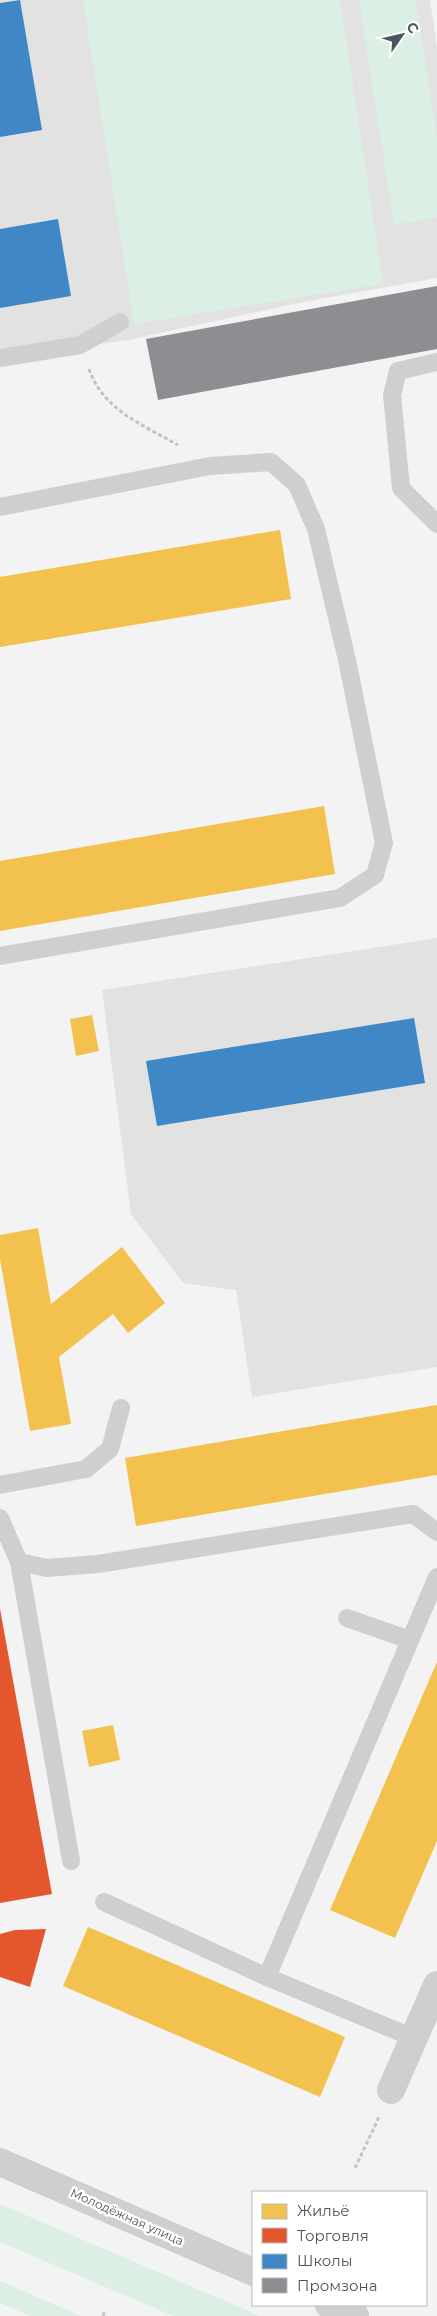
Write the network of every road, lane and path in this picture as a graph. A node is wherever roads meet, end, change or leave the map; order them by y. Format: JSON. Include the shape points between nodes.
{"nodes":[{"id":1,"x":120,"y":322,"type":"dead end"},
{"id":2,"x":80,"y":345,"type":"junction"},
{"id":3,"x":0,"y":358,"type":"edge"},
{"id":4,"x":437,"y":362,"type":"edge"},
{"id":5,"x":210,"y":466,"type":"junction"},
{"id":6,"x":0,"y":508,"type":"edge"},
{"id":7,"x":437,"y":524,"type":"edge"},
{"id":8,"x":0,"y":956,"type":"edge"},
{"id":9,"x":122,"y":1408,"type":"dead end"},
{"id":10,"x":0,"y":1485,"type":"edge"},
{"id":11,"x":0,"y":1518,"type":"edge"},
{"id":12,"x":437,"y":1532,"type":"edge"},
{"id":13,"x":19,"y":1562,"type":"junction"},
{"id":14,"x":437,"y":1577,"type":"edge"},
{"id":15,"x":347,"y":1618,"type":"dead end"},
{"id":16,"x":410,"y":1640,"type":"junction"},
{"id":17,"x":71,"y":1860,"type":"dead end"},
{"id":18,"x":104,"y":1902,"type":"dead end"},
{"id":19,"x":267,"y":1977,"type":"junction"},
{"id":20,"x":437,"y":1985,"type":"edge"},
{"id":21,"x":414,"y":2038,"type":"junction"},
{"id":22,"x":391,"y":2090,"type":"joint"},
{"id":23,"x":0,"y":2162,"type":"edge"},
{"id":24,"x":356,"y":2168,"type":"dead end"},
{"id":25,"x":252,"y":2272,"type":"edge"},
{"id":26,"x":331,"y":2306,"type":"edge"},
{"id":27,"x":105,"y":2310,"type":"dead end"},
{"id":28,"x":103,"y":2316,"type":"edge"},
{"id":29,"x":355,"y":2316,"type":"edge"}],
"edges":[{"from":1,"to":2,"type":"lane"},
{"from":2,"to":3,"type":"lane"},
{"from":2,"to":5,"type":"path","via":[[92,379],[106,400],[123,415]]},
{"from":4,"to":7,"type":"lane","via":[[398,371],[392,395],[401,488]]},
{"from":5,"to":6,"type":"lane"},
{"from":5,"to":8,"type":"lane","via":[[271,462],[297,485],[308,507],[345,650],[384,843],[375,875],[340,898]]},
{"from":9,"to":10,"type":"lane","via":[[110,1449],[86,1469]]},
{"from":11,"to":13,"type":"lane"},
{"from":12,"to":13,"type":"lane","via":[[413,1514],[98,1564],[47,1568]]},
{"from":13,"to":17,"type":"lane"},
{"from":14,"to":16,"type":"lane"},
{"from":15,"to":16,"type":"lane"},
{"from":16,"to":19,"type":"lane"},
{"from":18,"to":19,"type":"lane"},
{"from":19,"to":21,"type":"lane"},
{"from":20,"to":21,"type":"street"},
{"from":21,"to":22,"type":"street"},
{"from":22,"to":24,"type":"path"},
{"from":23,"to":25,"type":"street","name":"Молодёжная улица"},
{"from":26,"to":29,"type":"street"},
{"from":27,"to":28,"type":"path"}]}
